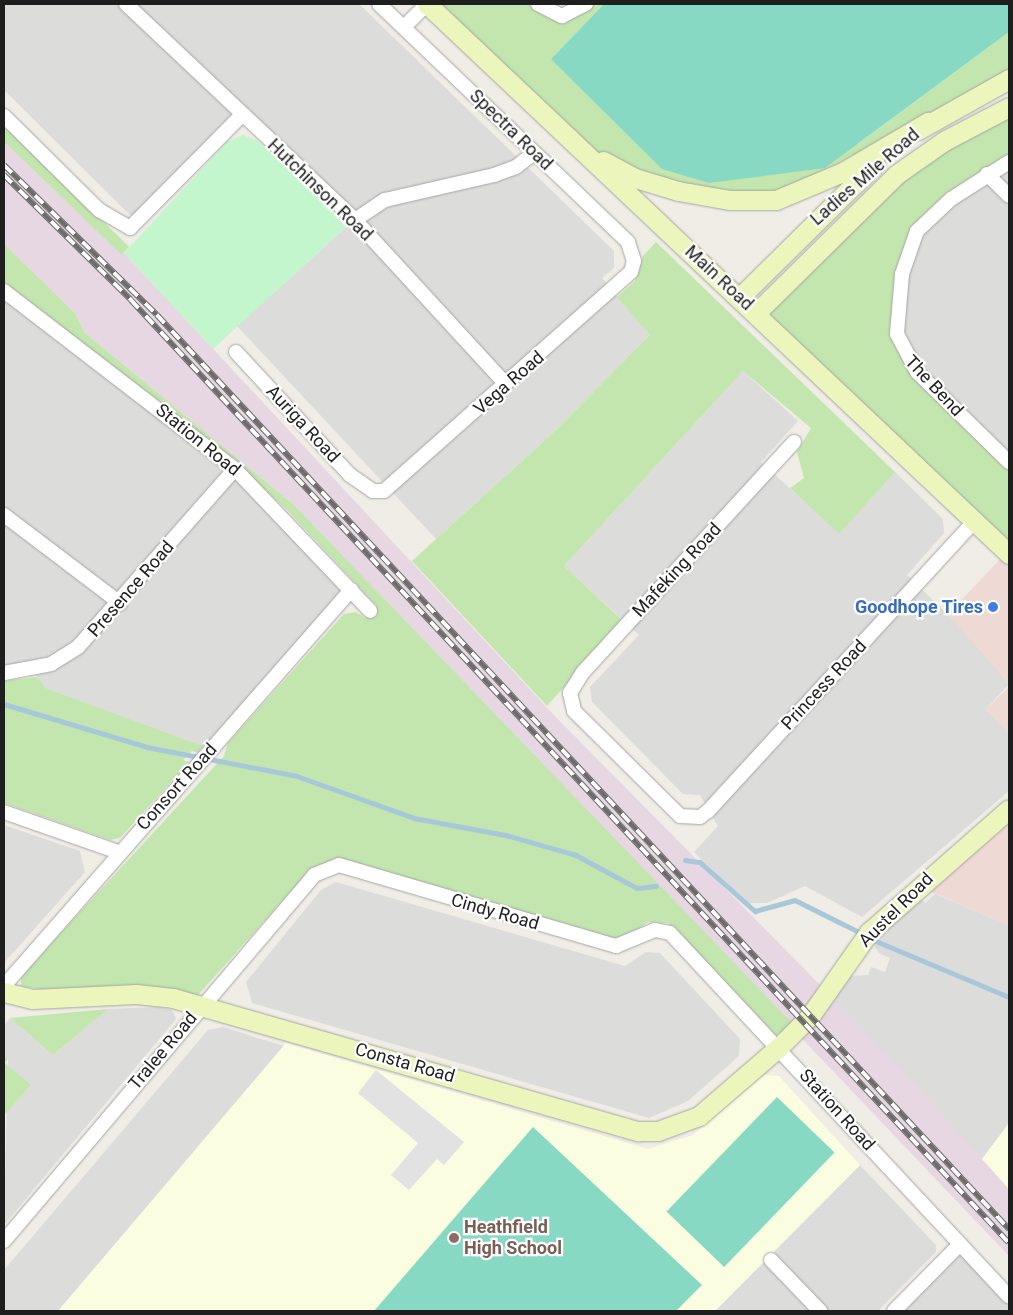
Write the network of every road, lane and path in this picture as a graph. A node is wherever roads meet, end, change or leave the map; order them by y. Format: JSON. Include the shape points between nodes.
{"nodes":[{"id":1,"x":126,"y":4,"type":"edge"},
{"id":2,"x":379,"y":4,"type":"edge"},
{"id":3,"x":427,"y":4,"type":"edge"},
{"id":4,"x":538,"y":4,"type":"edge"},
{"id":5,"x":586,"y":4,"type":"edge"},
{"id":6,"x":404,"y":27,"type":"junction"},
{"id":7,"x":1009,"y":79,"type":"edge"},
{"id":8,"x":1009,"y":107,"type":"edge"},
{"id":9,"x":4,"y":116,"type":"edge"},
{"id":10,"x":242,"y":116,"type":"junction"},
{"id":11,"x":928,"y":122,"type":"junction"},
{"id":12,"x":564,"y":134,"type":"junction"},
{"id":13,"x":534,"y":153,"type":"junction"},
{"id":14,"x":1009,"y":162,"type":"edge"},
{"id":15,"x":987,"y":174,"type":"junction"},
{"id":16,"x":1009,"y":196,"type":"edge"},
{"id":17,"x":355,"y":220,"type":"junction"},
{"id":18,"x":634,"y":261,"type":"joint"},
{"id":19,"x":4,"y":291,"type":"edge"},
{"id":20,"x":739,"y":298,"type":"junction"},
{"id":21,"x":756,"y":313,"type":"junction"},
{"id":22,"x":236,"y":352,"type":"dead end"},
{"id":23,"x":506,"y":384,"type":"junction"},
{"id":24,"x":794,"y":442,"type":"dead end"},
{"id":25,"x":1009,"y":462,"type":"edge"},
{"id":26,"x":235,"y":469,"type":"junction"},
{"id":27,"x":373,"y":491,"type":"joint"},
{"id":28,"x":4,"y":515,"type":"edge"},
{"id":29,"x":974,"y":522,"type":"junction"},
{"id":30,"x":1009,"y":554,"type":"edge"},
{"id":31,"x":351,"y":590,"type":"junction"},
{"id":32,"x":120,"y":603,"type":"junction"},
{"id":33,"x":370,"y":612,"type":"dead end"},
{"id":34,"x":4,"y":673,"type":"edge"},
{"id":35,"x":1009,"y":809,"type":"edge"},
{"id":36,"x":4,"y":812,"type":"edge"},
{"id":37,"x":690,"y":819,"type":"joint"},
{"id":38,"x":118,"y":852,"type":"junction"},
{"id":39,"x":327,"y":866,"type":"joint"},
{"id":40,"x":661,"y":930,"type":"joint"},
{"id":41,"x":4,"y":986,"type":"edge"},
{"id":42,"x":4,"y":992,"type":"edge"},
{"id":43,"x":201,"y":1006,"type":"junction"},
{"id":44,"x":779,"y":1047,"type":"junction"},
{"id":45,"x":4,"y":1241,"type":"edge"},
{"id":46,"x":960,"y":1244,"type":"junction"},
{"id":47,"x":771,"y":1260,"type":"dead end"},
{"id":48,"x":1009,"y":1296,"type":"edge"},
{"id":49,"x":820,"y":1311,"type":"edge"},
{"id":50,"x":894,"y":1311,"type":"edge"}],
"edges":[{"from":1,"to":10,"type":"street","name":"Hutchinson Road"},
{"from":2,"to":6,"type":"street","name":"Spectra Road"},
{"from":3,"to":6,"type":"street"},
{"from":3,"to":12,"type":"main road","name":"Main Road"},
{"from":4,"to":5,"type":"street","via":[[562,16]]},
{"from":6,"to":13,"type":"street","name":"Spectra Road"},
{"from":7,"to":11,"type":"main road","name":"Ladies Mile Road"},
{"from":8,"to":21,"type":"main road","name":"Ladies Mile Road","via":[[944,141],[897,174]]},
{"from":9,"to":10,"type":"street","via":[[99,210],[123,227],[138,223]]},
{"from":10,"to":17,"type":"street","name":"Hutchinson Road"},
{"from":11,"to":12,"type":"main road","via":[[810,189],[759,202],[718,199],[650,184],[614,168]]},
{"from":11,"to":20,"type":"main road","name":"Ladies Mile Road","via":[[862,174]]},
{"from":12,"to":20,"type":"main road","name":"Main Road"},
{"from":13,"to":17,"type":"street","via":[[516,168],[494,175],[385,200]]},
{"from":13,"to":18,"type":"street","name":"Spectra Road","via":[[628,242]]},
{"from":14,"to":15,"type":"street","name":"The Bend"},
{"from":15,"to":16,"type":"street"},
{"from":15,"to":25,"type":"street","name":"The Bend","via":[[937,209],[910,243],[902,274],[897,334],[917,372]]},
{"from":17,"to":23,"type":"street","name":"Hutchinson Road"},
{"from":18,"to":23,"type":"street","name":"Vega Road","via":[[624,281]]},
{"from":19,"to":26,"type":"street","name":"Station Road"},
{"from":20,"to":21,"type":"main road","name":"Main Road"},
{"from":21,"to":29,"type":"main road","name":"Main Road"},
{"from":22,"to":27,"type":"street","name":"Auriga Road","via":[[350,475]]},
{"from":23,"to":27,"type":"street","name":"Vega Road","via":[[397,483]]},
{"from":24,"to":37,"type":"street","name":"Mafeking Road","via":[[583,672],[569,703],[669,806]]},
{"from":26,"to":31,"type":"street","name":"Station Road"},
{"from":26,"to":32,"type":"street","name":"Presence Road"},
{"from":28,"to":32,"type":"street"},
{"from":29,"to":30,"type":"main road","name":"Main Road"},
{"from":29,"to":37,"type":"street","name":"Princess Road","via":[[708,811]]},
{"from":31,"to":33,"type":"street","name":"Station Road"},
{"from":31,"to":38,"type":"street","name":"Consort Road"},
{"from":32,"to":34,"type":"street","name":"Presence Road","via":[[61,659],[33,670]]},
{"from":35,"to":44,"type":"main road","name":"Austel Road","via":[[866,937],[810,1016]]},
{"from":36,"to":38,"type":"street"},
{"from":38,"to":41,"type":"street","name":"Consort Road"},
{"from":39,"to":40,"type":"street","name":"Cindy Road","via":[[345,866],[616,946]]},
{"from":39,"to":43,"type":"street","name":"Tralee Road","via":[[314,875]]},
{"from":40,"to":44,"type":"street","name":"Station Road","via":[[674,936]]},
{"from":42,"to":43,"type":"main road","name":"Consta Road","via":[[32,999],[150,994]]},
{"from":43,"to":44,"type":"main road","name":"Consta Road","via":[[638,1131],[673,1128],[699,1116]]},
{"from":43,"to":45,"type":"street","name":"Tralee Road"},
{"from":44,"to":46,"type":"street","name":"Station Road"},
{"from":46,"to":48,"type":"street","name":"Station Road"},
{"from":46,"to":50,"type":"street"},
{"from":47,"to":49,"type":"street"}]}
